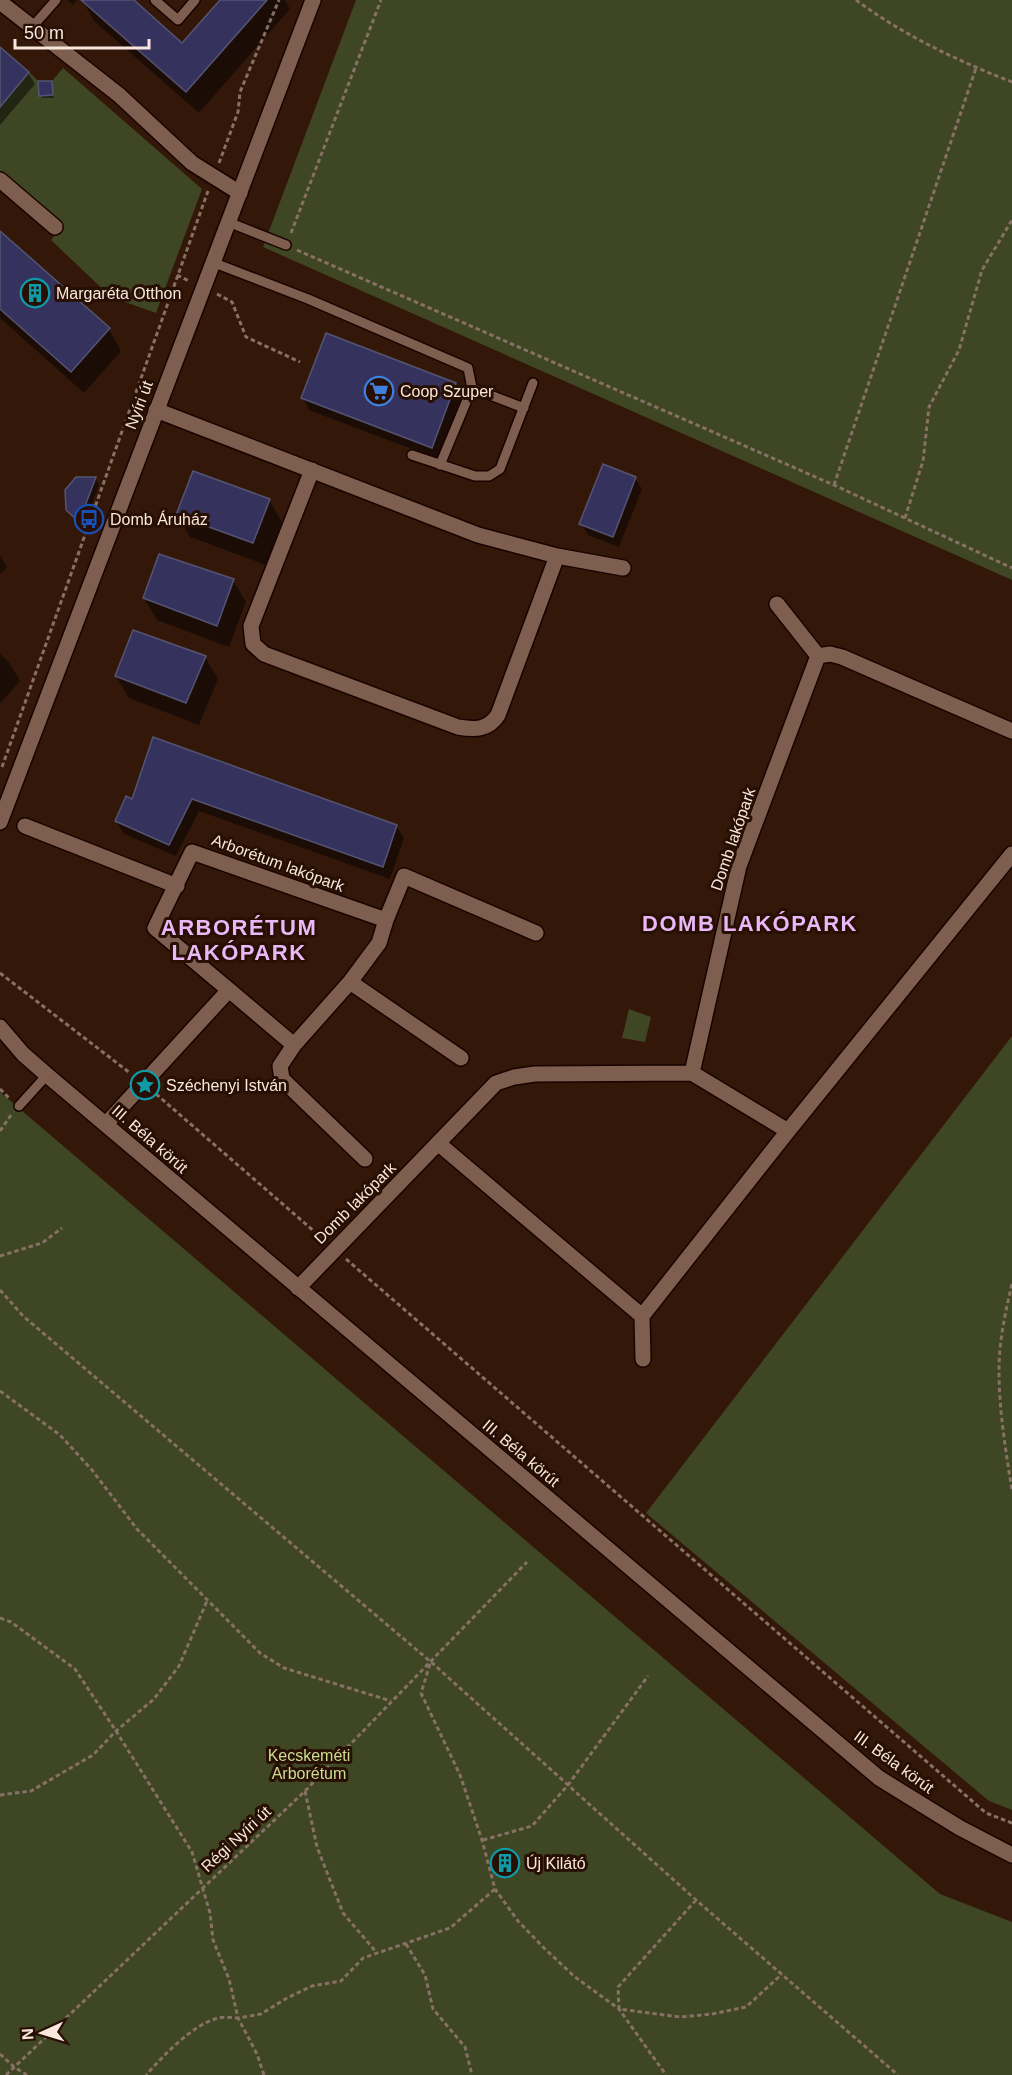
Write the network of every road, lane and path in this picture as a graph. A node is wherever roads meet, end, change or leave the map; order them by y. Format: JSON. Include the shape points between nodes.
{"nodes":[{"id":1,"x":57,"y":0,"type":"edge"},
{"id":2,"x":155,"y":0,"type":"edge"},
{"id":3,"x":195,"y":0,"type":"edge"},
{"id":4,"x":279,"y":0,"type":"edge"},
{"id":5,"x":313,"y":0,"type":"edge"},
{"id":6,"x":381,"y":0,"type":"edge"},
{"id":7,"x":856,"y":0,"type":"edge"},
{"id":8,"x":0,"y":2,"type":"edge"},
{"id":9,"x":33,"y":26,"type":"junction"},
{"id":10,"x":976,"y":68,"type":"junction"},
{"id":11,"x":1012,"y":82,"type":"edge"},
{"id":12,"x":213,"y":177,"type":"junction"},
{"id":13,"x":0,"y":180,"type":"edge"},
{"id":14,"x":240,"y":193,"type":"junction"},
{"id":15,"x":1012,"y":220,"type":"edge"},
{"id":16,"x":228,"y":222,"type":"junction"},
{"id":17,"x":55,"y":227,"type":"dead end"},
{"id":18,"x":286,"y":245,"type":"junction"},
{"id":19,"x":212,"y":262,"type":"junction"},
{"id":20,"x":177,"y":275,"type":"junction"},
{"id":21,"x":203,"y":287,"type":"junction"},
{"id":22,"x":300,"y":362,"type":"dead end"},
{"id":23,"x":533,"y":383,"type":"dead end"},
{"id":24,"x":472,"y":388,"type":"junction"},
{"id":25,"x":524,"y":408,"type":"junction"},
{"id":26,"x":156,"y":410,"type":"junction"},
{"id":27,"x":412,"y":455,"type":"dead end"},
{"id":28,"x":440,"y":465,"type":"junction"},
{"id":29,"x":312,"y":470,"type":"junction"},
{"id":30,"x":834,"y":485,"type":"junction"},
{"id":31,"x":905,"y":518,"type":"junction"},
{"id":32,"x":557,"y":556,"type":"junction"},
{"id":33,"x":623,"y":568,"type":"dead end"},
{"id":34,"x":1012,"y":568,"type":"edge"},
{"id":35,"x":777,"y":604,"type":"dead end"},
{"id":36,"x":818,"y":656,"type":"junction"},
{"id":37,"x":1012,"y":731,"type":"edge"},
{"id":38,"x":0,"y":771,"type":"edge"},
{"id":39,"x":0,"y":822,"type":"edge"},
{"id":40,"x":24,"y":826,"type":"dead end"},
{"id":41,"x":1012,"y":854,"type":"edge"},
{"id":42,"x":177,"y":886,"type":"junction"},
{"id":43,"x":386,"y":920,"type":"junction"},
{"id":44,"x":537,"y":933,"type":"dead end"},
{"id":45,"x":0,"y":973,"type":"edge"},
{"id":46,"x":350,"y":982,"type":"junction"},
{"id":47,"x":229,"y":990,"type":"junction"},
{"id":48,"x":0,"y":1027,"type":"edge"},
{"id":49,"x":0,"y":1040,"type":"edge"},
{"id":50,"x":294,"y":1045,"type":"junction"},
{"id":51,"x":23,"y":1054,"type":"junction"},
{"id":52,"x":461,"y":1058,"type":"dead end"},
{"id":53,"x":692,"y":1073,"type":"junction"},
{"id":54,"x":47,"y":1075,"type":"junction"},
{"id":55,"x":144,"y":1084,"type":"junction"},
{"id":56,"x":18,"y":1106,"type":"joint"},
{"id":57,"x":106,"y":1125,"type":"junction"},
{"id":58,"x":0,"y":1131,"type":"edge"},
{"id":59,"x":788,"y":1131,"type":"junction"},
{"id":60,"x":439,"y":1144,"type":"junction"},
{"id":61,"x":365,"y":1159,"type":"dead end"},
{"id":62,"x":62,"y":1228,"type":"dead end"},
{"id":63,"x":334,"y":1249,"type":"junction"},
{"id":64,"x":0,"y":1256,"type":"edge"},
{"id":65,"x":1012,"y":1284,"type":"edge"},
{"id":66,"x":298,"y":1288,"type":"junction"},
{"id":67,"x":0,"y":1290,"type":"edge"},
{"id":68,"x":642,"y":1316,"type":"junction"},
{"id":69,"x":643,"y":1359,"type":"dead end"},
{"id":70,"x":0,"y":1391,"type":"edge"},
{"id":71,"x":1012,"y":1491,"type":"edge"},
{"id":72,"x":527,"y":1562,"type":"dead end"},
{"id":73,"x":207,"y":1600,"type":"junction"},
{"id":74,"x":0,"y":1618,"type":"edge"},
{"id":75,"x":431,"y":1662,"type":"junction"},
{"id":76,"x":648,"y":1676,"type":"dead end"},
{"id":77,"x":392,"y":1701,"type":"junction"},
{"id":78,"x":116,"y":1731,"type":"junction"},
{"id":79,"x":568,"y":1785,"type":"junction"},
{"id":80,"x":305,"y":1791,"type":"junction"},
{"id":81,"x":0,"y":1795,"type":"edge"},
{"id":82,"x":1012,"y":1824,"type":"edge"},
{"id":83,"x":482,"y":1840,"type":"junction"},
{"id":84,"x":1012,"y":1855,"type":"edge"},
{"id":85,"x":203,"y":1887,"type":"junction"},
{"id":86,"x":495,"y":1889,"type":"junction"},
{"id":87,"x":696,"y":1900,"type":"junction"},
{"id":88,"x":406,"y":1944,"type":"junction"},
{"id":89,"x":378,"y":1953,"type":"junction"},
{"id":90,"x":782,"y":1974,"type":"junction"},
{"id":91,"x":619,"y":2009,"type":"junction"},
{"id":92,"x":238,"y":2018,"type":"junction"},
{"id":93,"x":0,"y":2054,"type":"edge"},
{"id":94,"x":14,"y":2067,"type":"junction"},
{"id":95,"x":6,"y":2075,"type":"edge"},
{"id":96,"x":27,"y":2075,"type":"edge"},
{"id":97,"x":146,"y":2075,"type":"edge"},
{"id":98,"x":264,"y":2075,"type":"edge"},
{"id":99,"x":472,"y":2075,"type":"edge"},
{"id":100,"x":666,"y":2075,"type":"edge"},
{"id":101,"x":898,"y":2075,"type":"edge"}],
"edges":[{"from":1,"to":9,"type":"lane"},
{"from":2,"to":3,"type":"lane","via":[[178,20]]},
{"from":4,"to":12,"type":"path","via":[[240,92],[235,121]]},
{"from":5,"to":14,"type":"street","name":"Nyíri út"},
{"from":6,"to":18,"type":"path"},
{"from":7,"to":10,"type":"path","via":[[915,37]]},
{"from":8,"to":9,"type":"street"},
{"from":9,"to":12,"type":"street"},
{"from":10,"to":11,"type":"path"},
{"from":10,"to":30,"type":"path"},
{"from":12,"to":14,"type":"street"},
{"from":12,"to":20,"type":"path"},
{"from":13,"to":17,"type":"street"},
{"from":14,"to":16,"type":"street","name":"Nyíri út"},
{"from":15,"to":31,"type":"path","via":[[982,270],[959,350],[929,407],[923,462]]},
{"from":16,"to":18,"type":"lane"},
{"from":16,"to":19,"type":"street","name":"Nyíri út"},
{"from":18,"to":30,"type":"path"},
{"from":19,"to":21,"type":"street","name":"Nyíri út"},
{"from":19,"to":24,"type":"lane","via":[[468,368]]},
{"from":20,"to":21,"type":"path"},
{"from":20,"to":38,"type":"path"},
{"from":21,"to":22,"type":"path","via":[[232,302],[246,337]]},
{"from":21,"to":26,"type":"street","name":"Nyíri út"},
{"from":23,"to":25,"type":"lane"},
{"from":24,"to":25,"type":"lane"},
{"from":24,"to":28,"type":"lane"},
{"from":25,"to":28,"type":"lane","via":[[505,461],[495,473],[475,477]]},
{"from":26,"to":29,"type":"street"},
{"from":26,"to":39,"type":"street","name":"Nyíri út"},
{"from":27,"to":28,"type":"lane"},
{"from":29,"to":32,"type":"street","via":[[478,535]]},
{"from":29,"to":32,"type":"street","via":[[251,626],[253,645],[264,654],[458,728],[485,727],[498,715]]},
{"from":30,"to":31,"type":"path"},
{"from":31,"to":34,"type":"path"},
{"from":32,"to":33,"type":"street"},
{"from":35,"to":36,"type":"street"},
{"from":36,"to":37,"type":"street","via":[[842,657]]},
{"from":36,"to":53,"type":"street","name":"Domb lakópark","via":[[739,866]]},
{"from":40,"to":42,"type":"street"},
{"from":41,"to":59,"type":"street"},
{"from":42,"to":43,"type":"street","name":"Arborétum lakópark","via":[[192,852]]},
{"from":42,"to":47,"type":"street","name":"Arborétum lakópark","via":[[155,928]]},
{"from":43,"to":44,"type":"street","via":[[404,876]]},
{"from":43,"to":46,"type":"street","via":[[379,943]]},
{"from":45,"to":55,"type":"path"},
{"from":46,"to":50,"type":"street"},
{"from":46,"to":52,"type":"street"},
{"from":47,"to":50,"type":"street","name":"Arborétum lakópark"},
{"from":47,"to":55,"type":"street"},
{"from":48,"to":51,"type":"street","name":"III. Béla körút"},
{"from":49,"to":51,"type":"street","name":"III. Béla körút"},
{"from":50,"to":61,"type":"street","via":[[280,1066],[282,1079]]},
{"from":51,"to":54,"type":"street","name":"III. Béla körút"},
{"from":53,"to":59,"type":"street"},
{"from":53,"to":60,"type":"street","name":"Domb lakópark","via":[[514,1077],[496,1083]]},
{"from":54,"to":56,"type":"lane"},
{"from":54,"to":57,"type":"street","name":"III. Béla körút"},
{"from":55,"to":57,"type":"street"},
{"from":55,"to":63,"type":"path"},
{"from":56,"to":58,"type":"path"},
{"from":57,"to":66,"type":"street","name":"III. Béla körút"},
{"from":59,"to":68,"type":"street"},
{"from":60,"to":63,"type":"street","name":"Domb lakópark"},
{"from":60,"to":68,"type":"street"},
{"from":62,"to":64,"type":"path","via":[[42,1243]]},
{"from":63,"to":66,"type":"street","name":"Domb lakópark"},
{"from":63,"to":82,"type":"path","via":[[986,1813]]},
{"from":65,"to":71,"type":"path","via":[[1003,1323],[999,1371]]},
{"from":66,"to":84,"type":"street","name":"III. Béla körút","via":[[879,1778]]},
{"from":67,"to":75,"type":"path","via":[[23,1316]]},
{"from":68,"to":69,"type":"street"},
{"from":70,"to":73,"type":"path","via":[[60,1435],[137,1529]]},
{"from":72,"to":75,"type":"path","name":"Régi Nyíri út"},
{"from":73,"to":77,"type":"path","via":[[260,1653],[284,1668]]},
{"from":73,"to":78,"type":"path","via":[[179,1666],[154,1699]]},
{"from":74,"to":78,"type":"path","via":[[75,1669]]},
{"from":75,"to":77,"type":"path","name":"Régi Nyíri út"},
{"from":75,"to":79,"type":"path"},
{"from":75,"to":83,"type":"path","via":[[421,1693],[460,1775]]},
{"from":76,"to":79,"type":"path"},
{"from":77,"to":80,"type":"path","name":"Régi Nyíri út"},
{"from":78,"to":81,"type":"path","via":[[93,1755],[31,1791]]},
{"from":78,"to":85,"type":"path","via":[[192,1852]]},
{"from":79,"to":83,"type":"path","via":[[532,1826]]},
{"from":79,"to":87,"type":"path"},
{"from":80,"to":85,"type":"path","name":"Régi Nyíri út"},
{"from":80,"to":89,"type":"path","via":[[317,1847],[343,1913]]},
{"from":83,"to":86,"type":"path"},
{"from":85,"to":92,"type":"path","via":[[213,1940],[229,1978]]},
{"from":85,"to":94,"type":"path","name":"Régi Nyíri út"},
{"from":86,"to":88,"type":"path","via":[[450,1928]]},
{"from":86,"to":91,"type":"path","via":[[544,1948]]},
{"from":87,"to":90,"type":"path"},
{"from":87,"to":91,"type":"path","via":[[618,1987]]},
{"from":88,"to":89,"type":"path"},
{"from":88,"to":99,"type":"path","via":[[425,1975],[433,2009],[465,2047]]},
{"from":89,"to":92,"type":"path","via":[[363,1958],[341,1981],[312,1986],[261,2014]]},
{"from":90,"to":91,"type":"path","via":[[746,2007],[680,2017]]},
{"from":90,"to":101,"type":"path"},
{"from":91,"to":100,"type":"path"},
{"from":92,"to":97,"type":"path","via":[[220,2018],[199,2027]]},
{"from":92,"to":98,"type":"path"},
{"from":93,"to":94,"type":"path"},
{"from":94,"to":95,"type":"path","name":"Régi Nyíri út"},
{"from":94,"to":96,"type":"path"}]}
